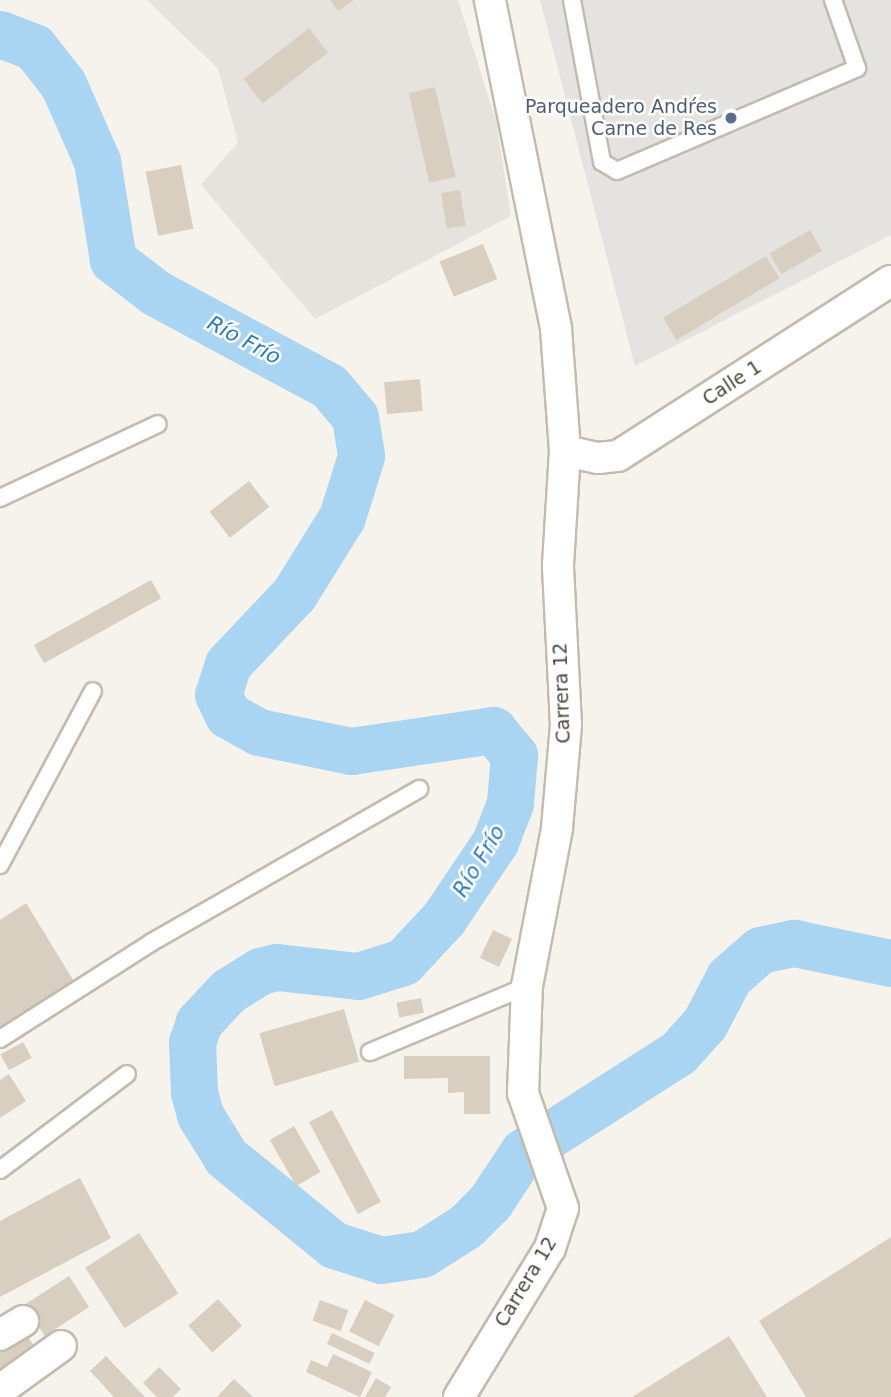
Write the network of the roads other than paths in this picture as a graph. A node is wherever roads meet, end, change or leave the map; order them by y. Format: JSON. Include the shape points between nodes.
{"nodes":[{"id":1,"x":490,"y":0,"type":"edge"},
{"id":2,"x":572,"y":0,"type":"edge"},
{"id":3,"x":833,"y":0,"type":"edge"},
{"id":4,"x":891,"y":281,"type":"edge"},
{"id":5,"x":159,"y":424,"type":"dead end"},
{"id":6,"x":565,"y":451,"type":"junction"},
{"id":7,"x":0,"y":498,"type":"edge"},
{"id":8,"x":93,"y":691,"type":"dead end"},
{"id":9,"x":419,"y":789,"type":"dead end"},
{"id":10,"x":0,"y":865,"type":"edge"},
{"id":11,"x":527,"y":986,"type":"junction"},
{"id":12,"x":0,"y":1040,"type":"edge"},
{"id":13,"x":370,"y":1052,"type":"dead end"},
{"id":14,"x":127,"y":1074,"type":"dead end"},
{"id":15,"x":0,"y":1170,"type":"edge"},
{"id":16,"x":61,"y":1346,"type":"dead end"},
{"id":17,"x":0,"y":1390,"type":"edge"},
{"id":18,"x":459,"y":1397,"type":"edge"}],
"edges":[{"from":1,"to":6,"type":"street","name":"Carrera 12","via":[[556,328]]},
{"from":2,"to":3,"type":"lane","via":[[602,162],[617,171],[857,68]]},
{"from":4,"to":6,"type":"street","name":"Calle 1","via":[[618,456],[598,458]]},
{"from":5,"to":7,"type":"lane"},
{"from":6,"to":11,"type":"street","name":"Carrera 12","via":[[558,565],[566,726],[557,828]]},
{"from":8,"to":10,"type":"lane"},
{"from":9,"to":12,"type":"lane","via":[[152,942]]},
{"from":11,"to":13,"type":"lane"},
{"from":11,"to":18,"type":"street","name":"Carrera 12","via":[[523,1093],[563,1208],[550,1248]]},
{"from":14,"to":15,"type":"lane"},
{"from":16,"to":17,"type":"street"}]}
